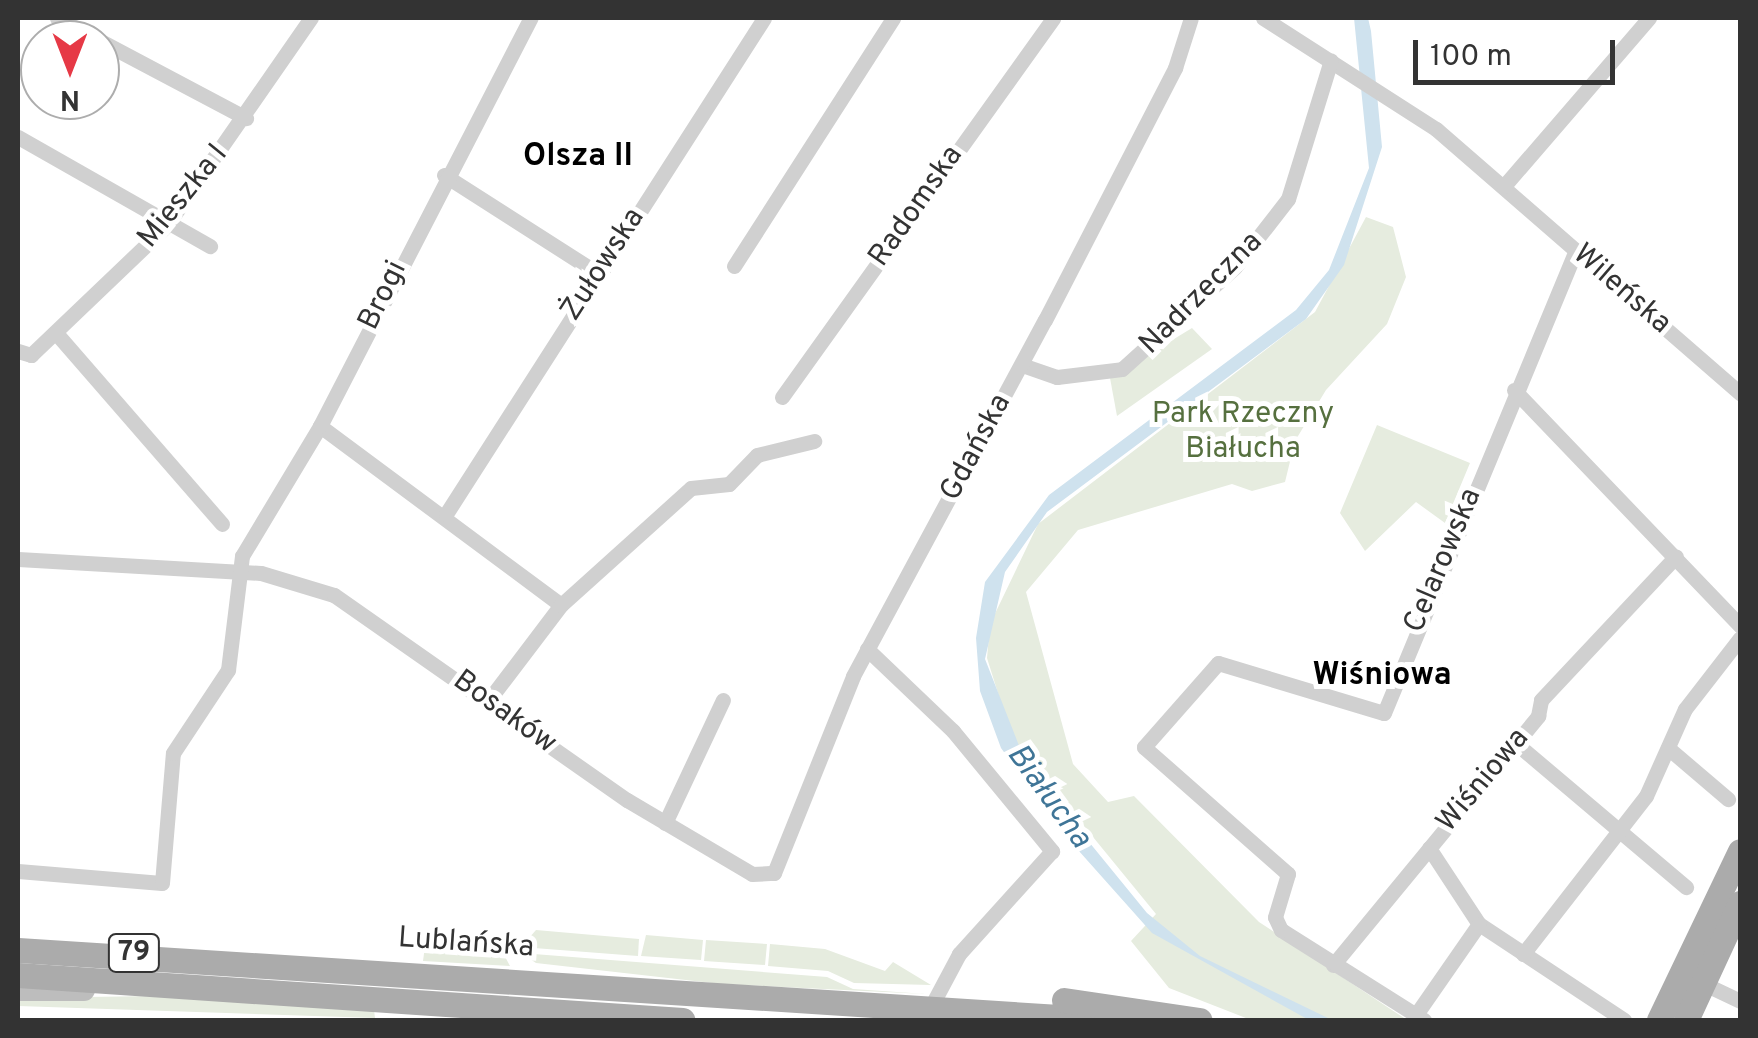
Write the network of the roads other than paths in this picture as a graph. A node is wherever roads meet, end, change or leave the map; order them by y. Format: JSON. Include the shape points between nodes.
{"nodes":[{"id":1,"x":58,"y":18,"type":"edge"},
{"id":2,"x":312,"y":18,"type":"edge"},
{"id":3,"x":531,"y":18,"type":"edge"},
{"id":4,"x":764,"y":18,"type":"edge"},
{"id":5,"x":894,"y":18,"type":"edge"},
{"id":6,"x":1053,"y":18,"type":"edge"},
{"id":7,"x":1191,"y":18,"type":"edge"},
{"id":8,"x":1263,"y":18,"type":"edge"},
{"id":9,"x":1649,"y":18,"type":"edge"},
{"id":10,"x":1336,"y":64,"type":"junction"},
{"id":11,"x":246,"y":118,"type":"junction"},
{"id":12,"x":18,"y":137,"type":"edge"},
{"id":13,"x":444,"y":174,"type":"junction"},
{"id":14,"x":1504,"y":186,"type":"junction"},
{"id":15,"x":167,"y":224,"type":"junction"},
{"id":16,"x":210,"y":246,"type":"dead end"},
{"id":17,"x":1576,"y":250,"type":"junction"},
{"id":18,"x":734,"y":266,"type":"dead end"},
{"id":19,"x":599,"y":274,"type":"junction"},
{"id":20,"x":56,"y":333,"type":"junction"},
{"id":21,"x":24,"y":353,"type":"edge"},
{"id":22,"x":1022,"y":365,"type":"junction"},
{"id":23,"x":1514,"y":390,"type":"junction"},
{"id":24,"x":1740,"y":393,"type":"edge"},
{"id":25,"x":782,"y":397,"type":"dead end"},
{"id":26,"x":320,"y":426,"type":"junction"},
{"id":27,"x":814,"y":441,"type":"dead end"},
{"id":28,"x":446,"y":514,"type":"junction"},
{"id":29,"x":222,"y":524,"type":"dead end"},
{"id":30,"x":1676,"y":556,"type":"junction"},
{"id":31,"x":18,"y":559,"type":"edge"},
{"id":32,"x":235,"y":573,"type":"junction"},
{"id":33,"x":561,"y":605,"type":"junction"},
{"id":34,"x":1740,"y":626,"type":"edge"},
{"id":35,"x":1740,"y":638,"type":"edge"},
{"id":36,"x":867,"y":649,"type":"junction"},
{"id":37,"x":723,"y":700,"type":"dead end"},
{"id":38,"x":488,"y":701,"type":"junction"},
{"id":39,"x":1668,"y":748,"type":"junction"},
{"id":40,"x":1525,"y":750,"type":"dead end"},
{"id":41,"x":1728,"y":798,"type":"dead end"},
{"id":42,"x":665,"y":823,"type":"junction"},
{"id":43,"x":1618,"y":830,"type":"junction"},
{"id":44,"x":1428,"y":848,"type":"junction"},
{"id":45,"x":1740,"y":851,"type":"edge"},
{"id":46,"x":18,"y":872,"type":"edge"},
{"id":47,"x":765,"y":876,"type":"joint"},
{"id":48,"x":1686,"y":887,"type":"dead end"},
{"id":49,"x":1740,"y":903,"type":"edge"},
{"id":50,"x":1479,"y":924,"type":"junction"},
{"id":51,"x":18,"y":950,"type":"edge"},
{"id":52,"x":1523,"y":954,"type":"junction"},
{"id":53,"x":1333,"y":966,"type":"junction"},
{"id":54,"x":18,"y":975,"type":"edge"},
{"id":55,"x":1693,"y":978,"type":"junction"},
{"id":56,"x":211,"y":986,"type":"junction"},
{"id":57,"x":18,"y":990,"type":"edge"},
{"id":58,"x":1740,"y":1001,"type":"edge"},
{"id":59,"x":922,"y":1006,"type":"junction"},
{"id":60,"x":1420,"y":1018,"type":"edge"},
{"id":61,"x":682,"y":1020,"type":"edge"},
{"id":62,"x":1107,"y":1020,"type":"edge"},
{"id":63,"x":1200,"y":1020,"type":"edge"},
{"id":64,"x":1624,"y":1020,"type":"edge"},
{"id":65,"x":1659,"y":1020,"type":"edge"},
{"id":66,"x":1686,"y":1020,"type":"edge"}],
"edges":[{"from":1,"to":11,"type":"street"},
{"from":2,"to":11,"type":"street","name":"Mieszka I"},
{"from":3,"to":13,"type":"street","name":"Brogi"},
{"from":4,"to":19,"type":"street","name":"Żułowska"},
{"from":5,"to":18,"type":"street"},
{"from":6,"to":25,"type":"street","name":"Radomska"},
{"from":7,"to":22,"type":"street","name":"Gdańska","via":[[1175,68]]},
{"from":8,"to":10,"type":"street","name":"Wileńska"},
{"from":9,"to":14,"type":"street"},
{"from":10,"to":14,"type":"street","name":"Wileńska"},
{"from":10,"to":22,"type":"street","name":"Nadrzeczna","via":[[1288,199],[1235,267],[1122,370],[1057,377]]},
{"from":11,"to":15,"type":"street","name":"Mieszka I"},
{"from":12,"to":15,"type":"street"},
{"from":13,"to":19,"type":"street"},
{"from":13,"to":26,"type":"street","name":"Brogi"},
{"from":14,"to":17,"type":"street","name":"Wileńska"},
{"from":15,"to":16,"type":"street"},
{"from":15,"to":20,"type":"street","name":"Mieszka I"},
{"from":17,"to":23,"type":"street","name":"Celarowska"},
{"from":17,"to":24,"type":"street","name":"Wileńska"},
{"from":19,"to":28,"type":"street","name":"Żułowska"},
{"from":20,"to":21,"type":"street","name":"Mieszka I"},
{"from":20,"to":29,"type":"street"},
{"from":22,"to":36,"type":"street","name":"Gdańska"},
{"from":23,"to":30,"type":"street"},
{"from":23,"to":53,"type":"street","name":"Celarowska","via":[[1384,713],[1218,663],[1148,734],[1145,756],[1288,874],[1276,924]]},
{"from":26,"to":28,"type":"street"},
{"from":26,"to":32,"type":"street","name":"Brogi"},
{"from":27,"to":33,"type":"street","via":[[757,455],[729,484],[691,488]]},
{"from":28,"to":33,"type":"street"},
{"from":30,"to":34,"type":"street"},
{"from":30,"to":44,"type":"street","name":"Wiśniowa","via":[[1540,700],[1538,716]]},
{"from":31,"to":32,"type":"street","name":"Bosaków"},
{"from":32,"to":38,"type":"street","name":"Bosaków","via":[[334,595]]},
{"from":32,"to":46,"type":"street","via":[[228,670],[172,753],[162,882]]},
{"from":33,"to":38,"type":"street"},
{"from":35,"to":39,"type":"street","via":[[1685,709]]},
{"from":36,"to":47,"type":"street","name":"Gdańska","via":[[780,866]]},
{"from":36,"to":59,"type":"street","via":[[953,731],[1052,851],[958,954]]},
{"from":37,"to":42,"type":"street"},
{"from":38,"to":42,"type":"street","name":"Bosaków"},
{"from":39,"to":41,"type":"street"},
{"from":39,"to":43,"type":"street"},
{"from":40,"to":43,"type":"street","name":"Wiśniowa"},
{"from":42,"to":47,"type":"street","name":"Bosaków"},
{"from":43,"to":48,"type":"street","name":"Wiśniowa"},
{"from":43,"to":52,"type":"street"},
{"from":44,"to":50,"type":"street"},
{"from":44,"to":53,"type":"street","name":"Wiśniowa"},
{"from":45,"to":55,"type":"main road"},
{"from":49,"to":55,"type":"main road"},
{"from":50,"to":52,"type":"street"},
{"from":50,"to":60,"type":"street"},
{"from":51,"to":59,"type":"main road","name":"Lublańska","number":"79"},
{"from":52,"to":64,"type":"street"},
{"from":53,"to":60,"type":"street"},
{"from":54,"to":56,"type":"main road","name":"Lublańska","number":"79"},
{"from":55,"to":58,"type":"street"},
{"from":55,"to":65,"type":"main road"},
{"from":55,"to":66,"type":"main road"},
{"from":56,"to":57,"type":"main road","name":"Lublańska"},
{"from":56,"to":61,"type":"main road","name":"Lublańska","number":"79"},
{"from":59,"to":62,"type":"main road","number":"79"},
{"from":59,"to":63,"type":"main road","via":[[1105,1002]]}]}
